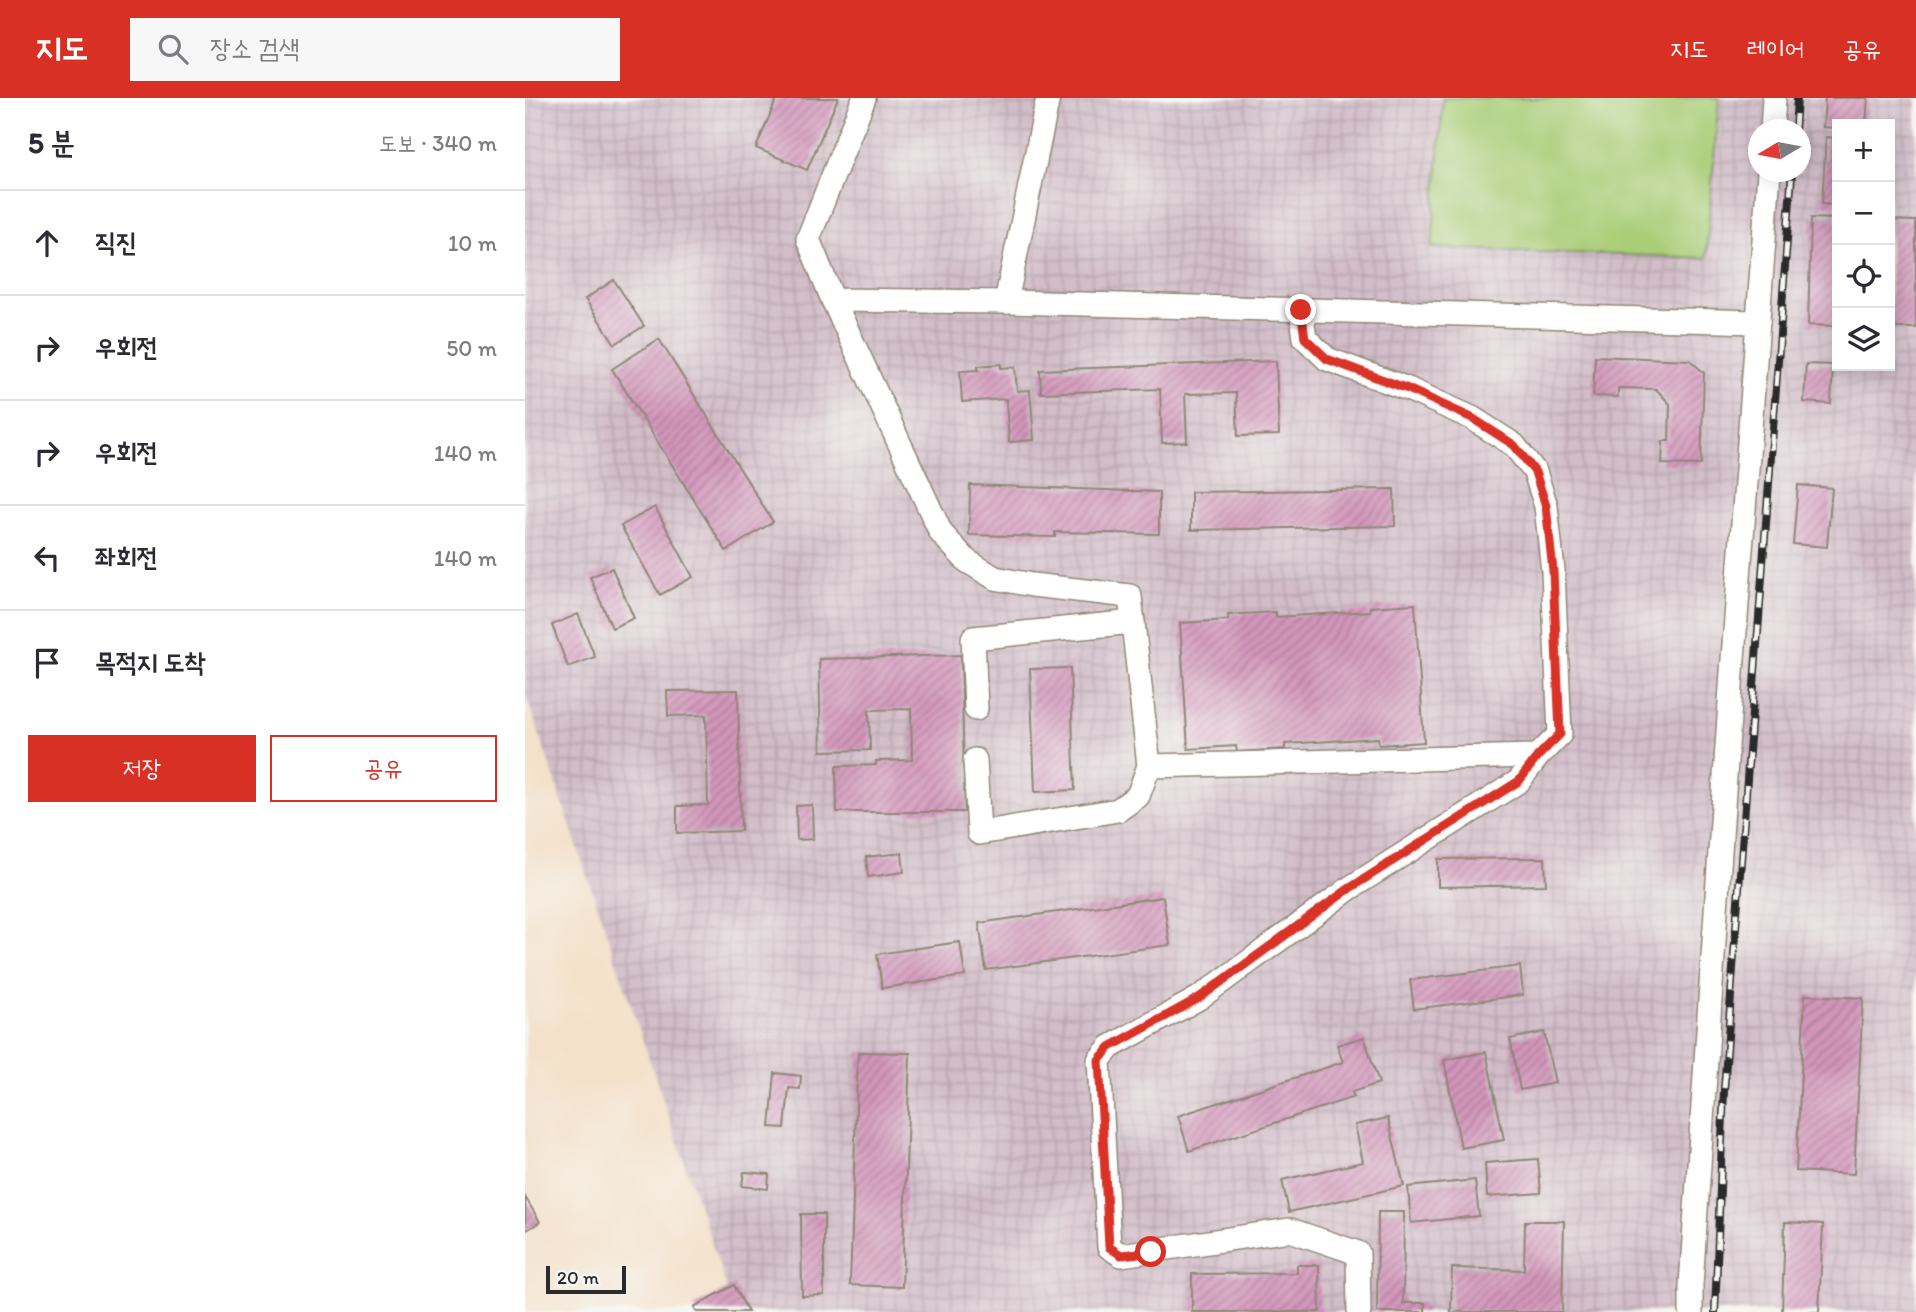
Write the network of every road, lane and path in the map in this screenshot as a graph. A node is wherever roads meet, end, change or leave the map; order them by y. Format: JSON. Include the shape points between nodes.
{"nodes":[{"id":1,"x":864,"y":98,"type":"edge"},
{"id":2,"x":1048,"y":98,"type":"edge"},
{"id":3,"x":1774,"y":98,"type":"edge"},
{"id":4,"x":1773,"y":119,"type":"edge"},
{"id":5,"x":1768,"y":182,"type":"edge"},
{"id":6,"x":834,"y":300,"type":"junction"},
{"id":7,"x":1006,"y":302,"type":"junction"},
{"id":8,"x":1301,"y":310,"type":"junction"},
{"id":9,"x":1758,"y":322,"type":"junction"},
{"id":10,"x":1133,"y":622,"type":"junction"},
{"id":11,"x":976,"y":709,"type":"dead end"},
{"id":12,"x":1538,"y":756,"type":"junction"},
{"id":13,"x":975,"y":760,"type":"dead end"},
{"id":14,"x":1149,"y":766,"type":"junction"},
{"id":15,"x":1359,"y":1312,"type":"edge"},
{"id":16,"x":1691,"y":1312,"type":"edge"}],
"edges":[{"from":1,"to":6,"type":"street","via":[[808,239]]},
{"from":2,"to":7,"type":"street"},
{"from":3,"to":4,"type":"street"},
{"from":5,"to":9,"type":"street"},
{"from":6,"to":7,"type":"street"},
{"from":6,"to":10,"type":"street","via":[[941,533],[967,561],[995,578],[1130,596]]},
{"from":7,"to":8,"type":"street"},
{"from":8,"to":9,"type":"street"},
{"from":8,"to":12,"type":"street","via":[[1305,338],[1327,359],[1472,418],[1514,445],[1535,472],[1546,506],[1553,571],[1560,734]]},
{"from":9,"to":16,"type":"street"},
{"from":10,"to":11,"type":"street","via":[[973,639]]},
{"from":10,"to":14,"type":"street"},
{"from":12,"to":14,"type":"street"},
{"from":12,"to":15,"type":"street","via":[[1519,781],[1350,888],[1199,998],[1110,1047],[1099,1060],[1109,1247],[1121,1255],[1290,1230],[1357,1253]]},
{"from":13,"to":14,"type":"street","via":[[979,833],[1118,810],[1138,796]]}]}
